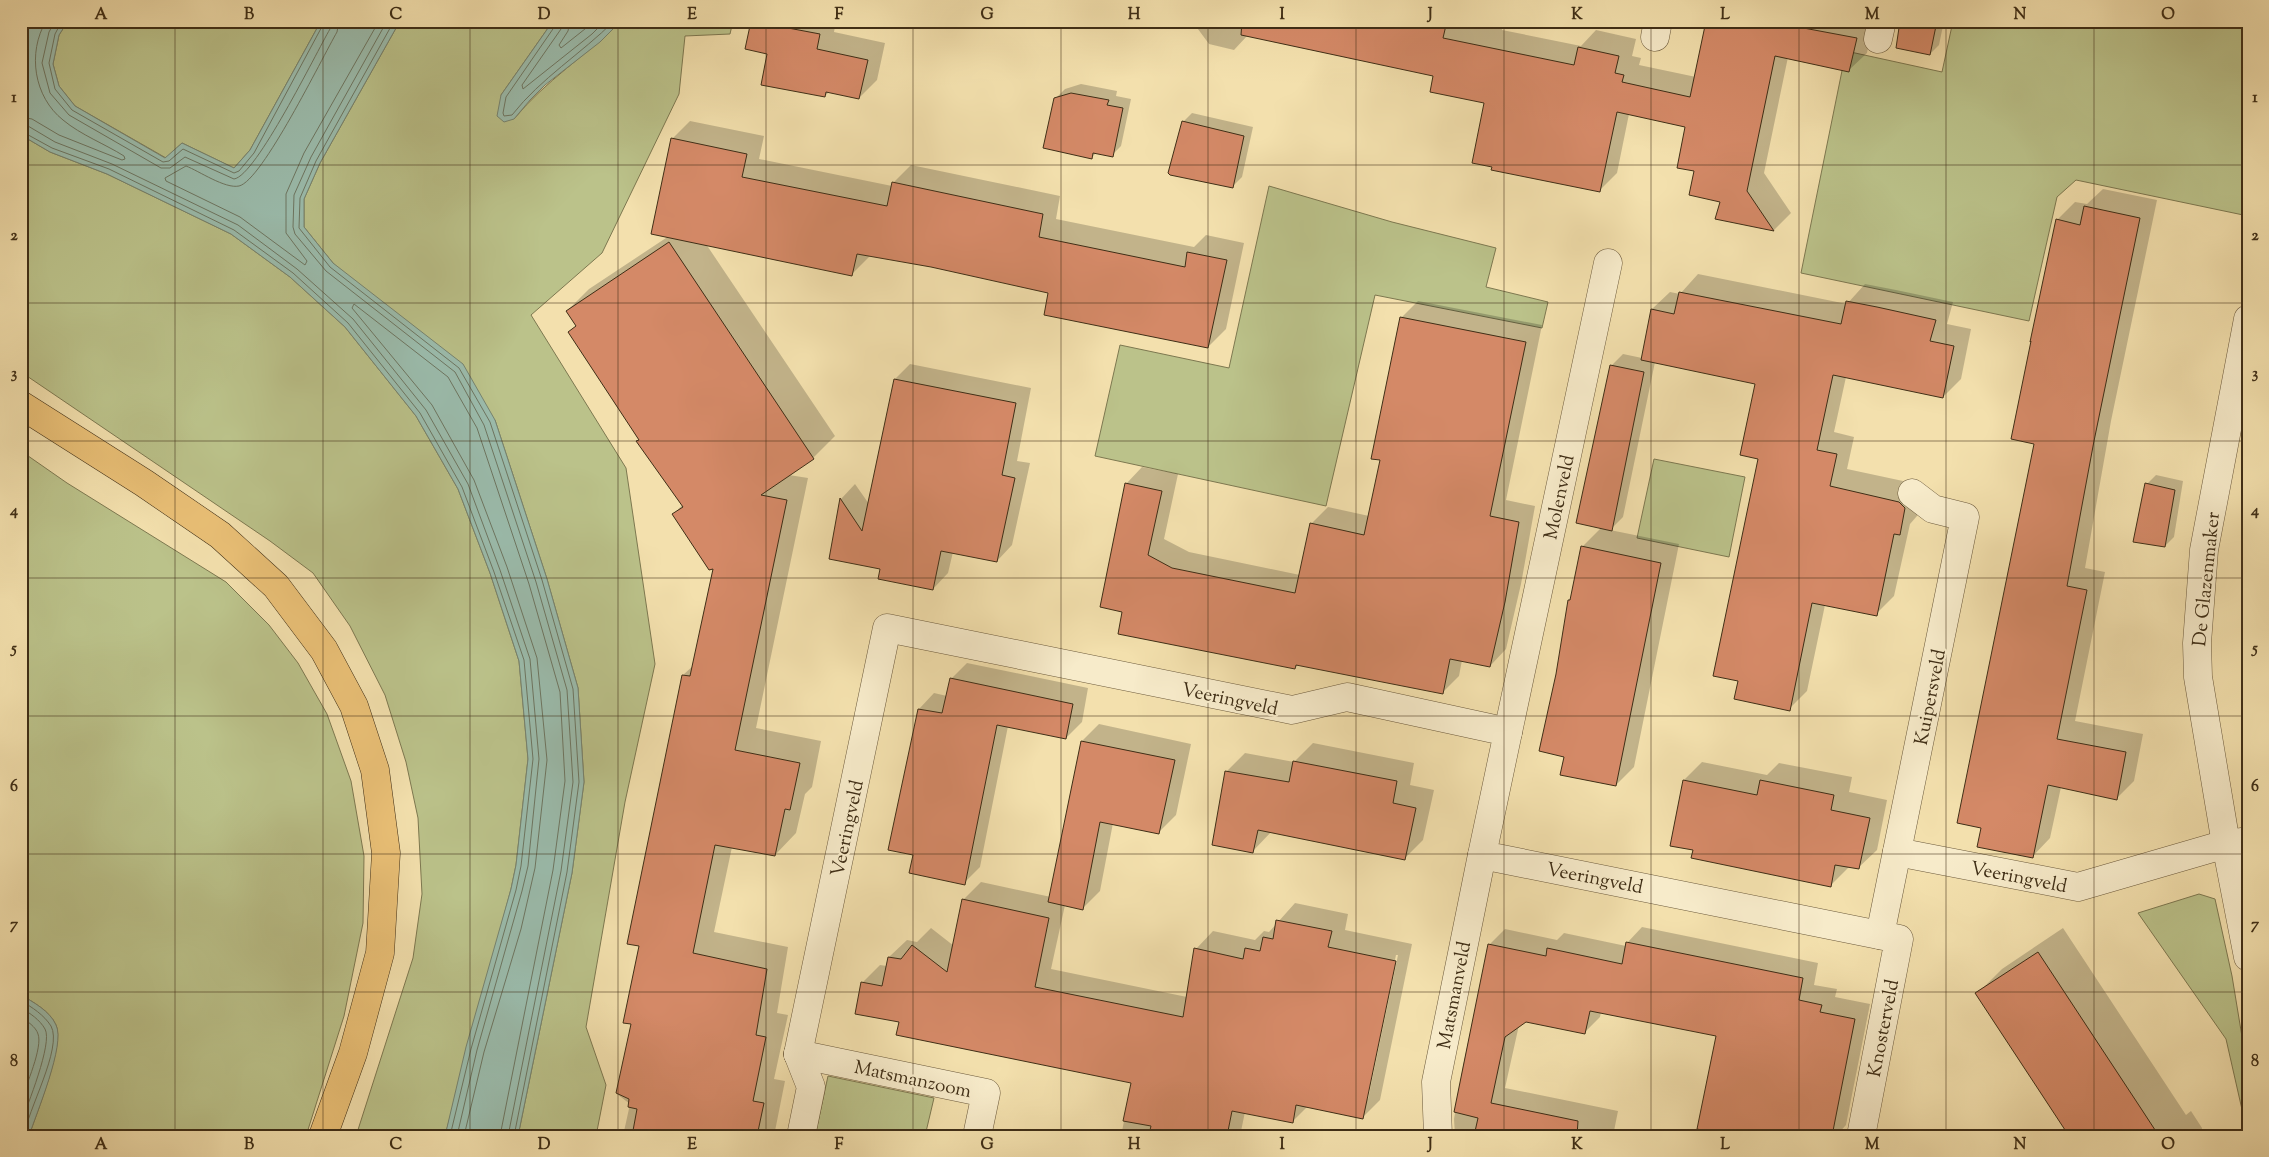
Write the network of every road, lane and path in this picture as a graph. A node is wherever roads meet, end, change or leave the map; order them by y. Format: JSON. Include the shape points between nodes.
{"nodes":[{"id":1,"x":1608,"y":263,"type":"dead end"},
{"id":2,"x":2248,"y":319,"type":"edge"},
{"id":3,"x":21,"y":405,"type":"edge"},
{"id":4,"x":1912,"y":493,"type":"dead end"},
{"id":5,"x":1508,"y":732,"type":"junction"},
{"id":6,"x":2237,"y":843,"type":"edge"},
{"id":7,"x":1897,"y":852,"type":"junction"},
{"id":8,"x":1482,"y":855,"type":"junction"},
{"id":9,"x":1880,"y":935,"type":"junction"},
{"id":10,"x":2248,"y":957,"type":"edge"},
{"id":11,"x":798,"y":1054,"type":"junction"},
{"id":12,"x":322,"y":1136,"type":"edge"},
{"id":13,"x":800,"y":1136,"type":"edge"},
{"id":14,"x":977,"y":1136,"type":"edge"},
{"id":15,"x":1438,"y":1136,"type":"edge"},
{"id":16,"x":1861,"y":1136,"type":"edge"}],
"edges":[{"from":1,"to":5,"type":"street","name":"Molenveld"},
{"from":2,"to":6,"type":"street","name":"De Glazenmaker","via":[[2204,550],[2197,633],[2198,677]]},
{"from":3,"to":12,"type":"highway","via":[[144,482],[220,535],[276,586],[324,650],[354,706],[375,770],[386,853],[380,953],[353,1053]]},
{"from":4,"to":7,"type":"street","name":"Kuipersveld","via":[[1933,509],[1965,517]]},
{"from":5,"to":8,"type":"street"},
{"from":5,"to":11,"type":"street","name":"Veeringveld","via":[[1347,697],[1292,710],[887,628]]},
{"from":6,"to":7,"type":"street","name":"Veeringveld","via":[[2078,887]]},
{"from":6,"to":10,"type":"street","name":"De Glazenmaker"},
{"from":7,"to":9,"type":"street","name":"Kuipersveld"},
{"from":8,"to":9,"type":"street","name":"Veeringveld"},
{"from":8,"to":15,"type":"street","name":"Matsmanveld","via":[[1436,1082]]},
{"from":9,"to":16,"type":"street","name":"Knosterveld","via":[[1899,939]]},
{"from":11,"to":13,"type":"street","via":[[811,1087]]},
{"from":11,"to":14,"type":"street","name":"Matsmanzoom","via":[[986,1094]]}]}
